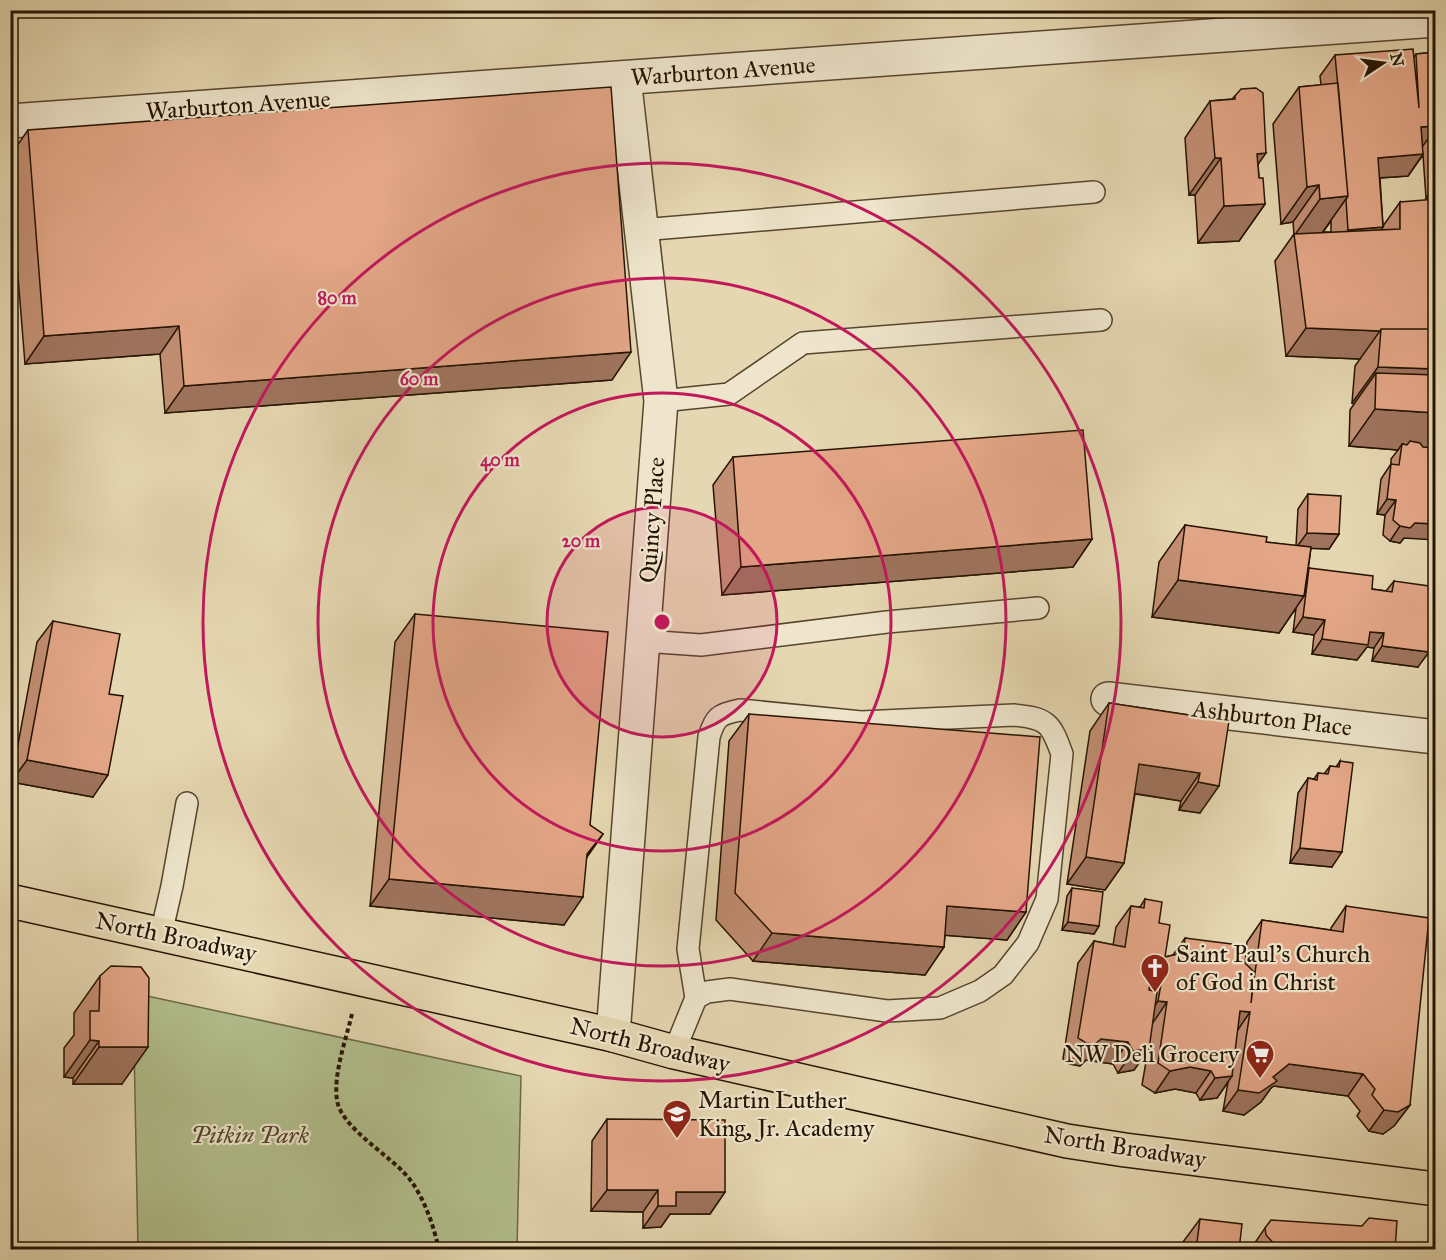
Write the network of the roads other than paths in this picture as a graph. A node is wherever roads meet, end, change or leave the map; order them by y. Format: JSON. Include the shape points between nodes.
{"nodes":[{"id":1,"x":1436,"y":20,"type":"edge"},
{"id":2,"x":624,"y":78,"type":"junction"},
{"id":3,"x":10,"y":121,"type":"edge"},
{"id":4,"x":1094,"y":192,"type":"dead end"},
{"id":5,"x":640,"y":230,"type":"junction"},
{"id":6,"x":1101,"y":320,"type":"dead end"},
{"id":7,"x":661,"y":401,"type":"junction"},
{"id":8,"x":1038,"y":608,"type":"dead end"},
{"id":9,"x":643,"y":641,"type":"junction"},
{"id":10,"x":1108,"y":699,"type":"dead end"},
{"id":11,"x":1436,"y":737,"type":"edge"},
{"id":12,"x":187,"y":803,"type":"dead end"},
{"id":13,"x":10,"y":901,"type":"edge"},
{"id":14,"x":161,"y":934,"type":"junction"},
{"id":15,"x":696,"y":998,"type":"junction"},
{"id":16,"x":613,"y":1035,"type":"junction"},
{"id":17,"x":674,"y":1052,"type":"junction"},
{"id":18,"x":1436,"y":1189,"type":"edge"}],
"edges":[{"from":1,"to":2,"type":"street","name":"Warburton Avenue"},
{"from":2,"to":3,"type":"street","name":"Warburton Avenue"},
{"from":2,"to":5,"type":"street","name":"Quincy Place"},
{"from":4,"to":5,"type":"lane"},
{"from":5,"to":7,"type":"street","name":"Quincy Place"},
{"from":6,"to":7,"type":"lane","via":[[803,343],[729,394]]},
{"from":7,"to":9,"type":"street","name":"Quincy Place"},
{"from":8,"to":9,"type":"lane","via":[[701,645]]},
{"from":9,"to":16,"type":"street","name":"Quincy Place"},
{"from":10,"to":11,"type":"street","name":"Ashburton Place"},
{"from":12,"to":14,"type":"lane"},
{"from":13,"to":14,"type":"main road","name":"North Broadway"},
{"from":14,"to":16,"type":"main road","name":"North Broadway"},
{"from":15,"to":15,"type":"lane","via":[[730,989],[887,1011],[940,1008],[980,991],[1003,975],[1028,943],[1047,900],[1062,754],[1054,731],[1037,717],[1014,715],[861,722],[740,710],[725,713],[714,722],[708,748],[688,949]]},
{"from":15,"to":17,"type":"lane"},
{"from":16,"to":17,"type":"main road","name":"North Broadway"},
{"from":17,"to":18,"type":"main road","name":"North Broadway","via":[[1067,1141]]}]}
